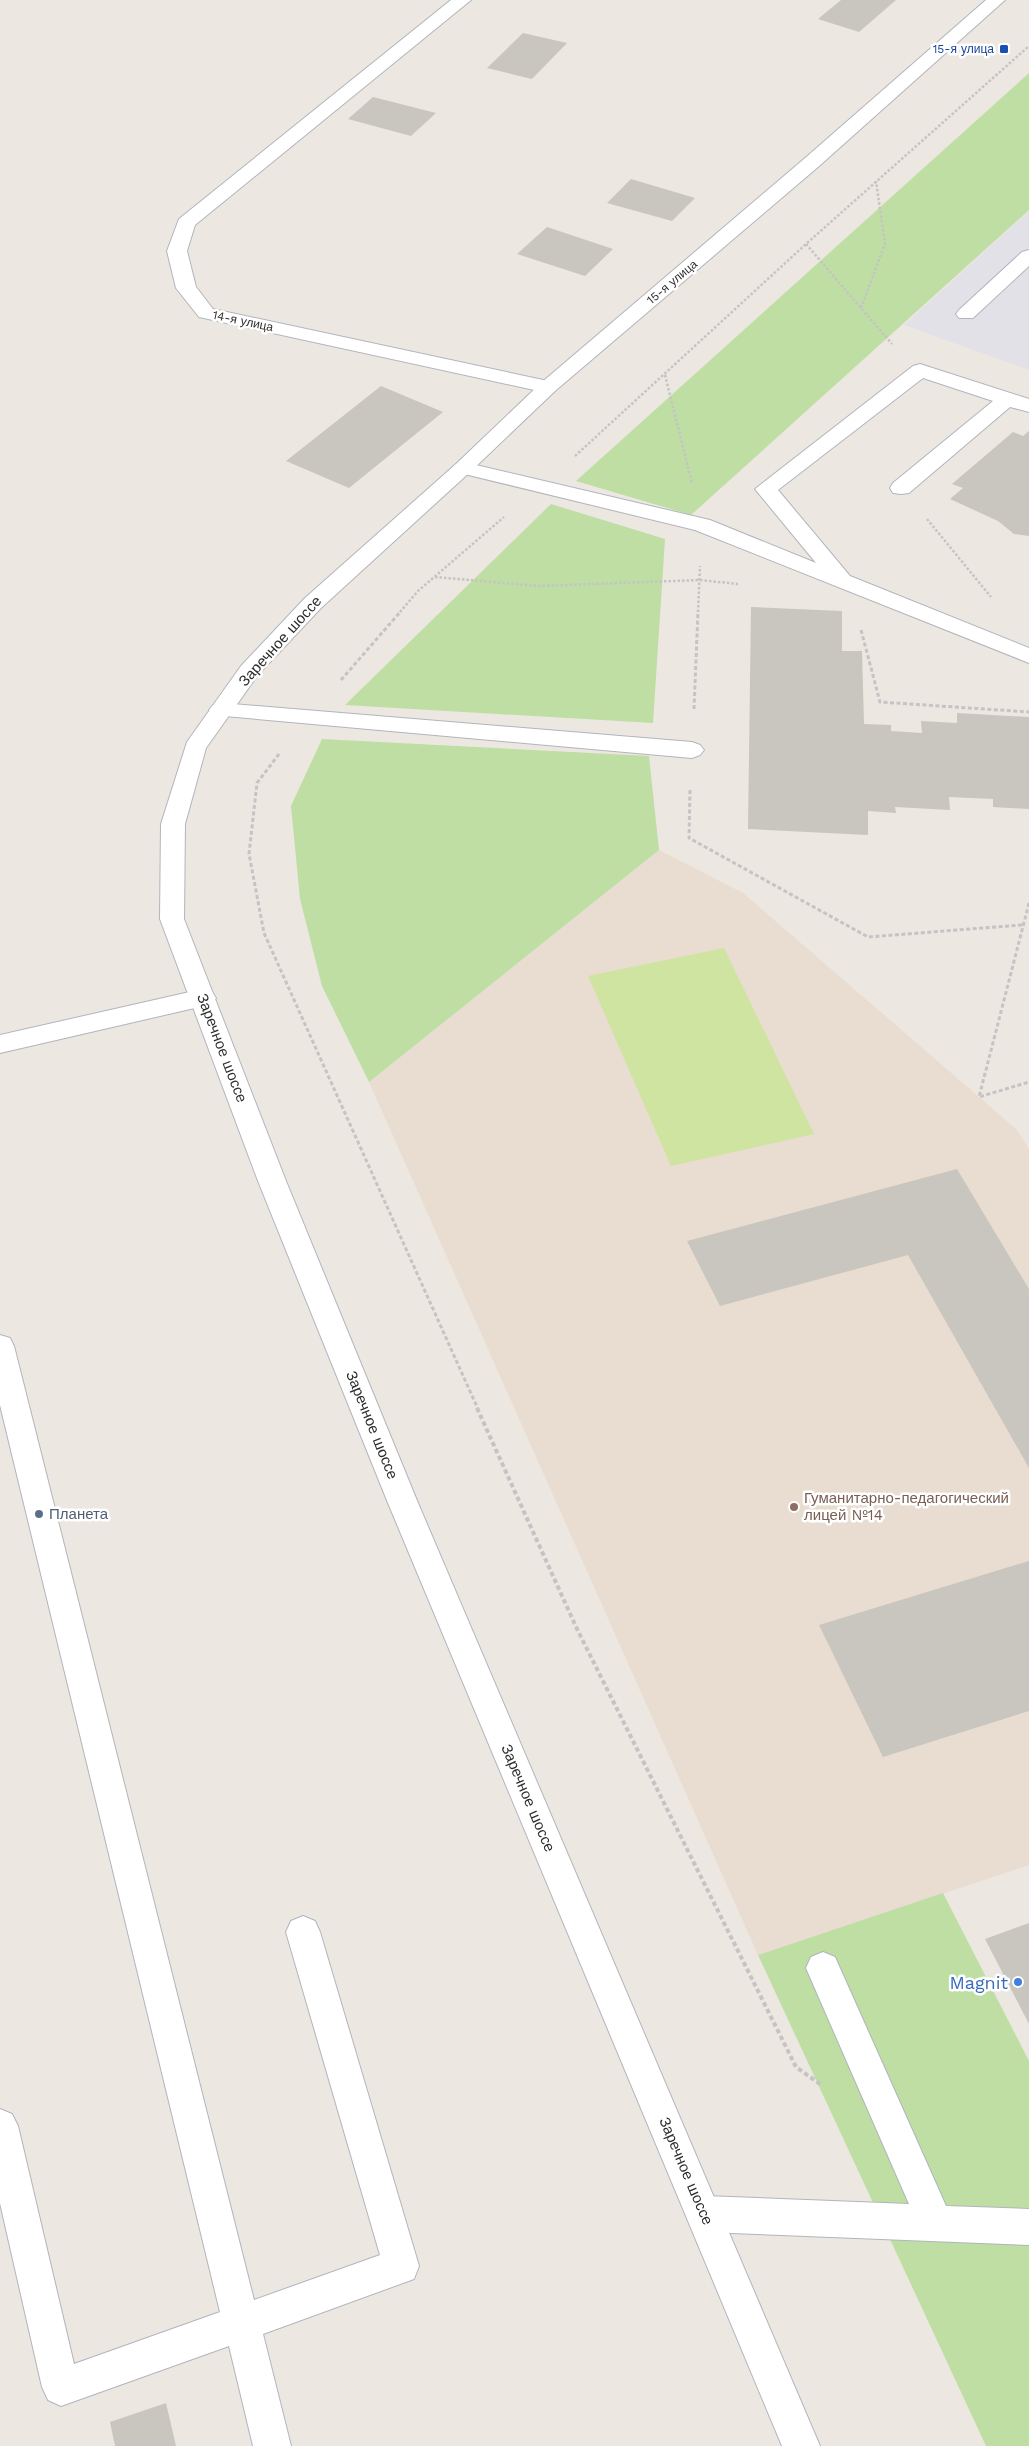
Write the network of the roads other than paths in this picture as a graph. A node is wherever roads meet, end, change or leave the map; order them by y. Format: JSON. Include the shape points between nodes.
{"nodes":[{"id":1,"x":462,"y":0,"type":"edge"},
{"id":2,"x":996,"y":0,"type":"edge"},
{"id":3,"x":1029,"y":256,"type":"edge"},
{"id":4,"x":966,"y":314,"type":"dead end"},
{"id":5,"x":548,"y":388,"type":"junction"},
{"id":6,"x":1007,"y":399,"type":"junction"},
{"id":7,"x":1029,"y":406,"type":"edge"},
{"id":8,"x":463,"y":468,"type":"junction"},
{"id":9,"x":901,"y":488,"type":"road end"},
{"id":10,"x":842,"y":581,"type":"junction"},
{"id":11,"x":1029,"y":656,"type":"edge"},
{"id":12,"x":221,"y":710,"type":"junction"},
{"id":13,"x":692,"y":750,"type":"road end"},
{"id":14,"x":203,"y":998,"type":"junction"},
{"id":15,"x":0,"y":1044,"type":"edge"},
{"id":16,"x":0,"y":1346,"type":"edge"},
{"id":17,"x":303,"y":1932,"type":"dead end"},
{"id":18,"x":823,"y":1968,"type":"dead end"},
{"id":19,"x":0,"y":2126,"type":"edge"},
{"id":20,"x":705,"y":2214,"type":"junction"},
{"id":21,"x":936,"y":2224,"type":"junction"},
{"id":22,"x":1029,"y":2228,"type":"edge"},
{"id":23,"x":242,"y":2324,"type":"junction"},
{"id":24,"x":272,"y":2446,"type":"edge"},
{"id":25,"x":801,"y":2446,"type":"edge"}],
"edges":[{"from":1,"to":5,"type":"main road","name":"14-я улица","via":[[186,223],[177,251],[186,288],[206,313]]},
{"from":2,"to":5,"type":"main road","name":"15-я улица"},
{"from":3,"to":4,"type":"main road"},
{"from":5,"to":8,"type":"main road","name":"15-я улица"},
{"from":6,"to":7,"type":"main road"},
{"from":6,"to":9,"type":"main road"},
{"from":6,"to":10,"type":"main road","via":[[920,370],[766,489]]},
{"from":8,"to":10,"type":"main road","via":[[702,525]]},
{"from":8,"to":12,"type":"main road","name":"Заречное шоссе","via":[[313,602],[249,672]]},
{"from":10,"to":11,"type":"main road"},
{"from":12,"to":13,"type":"main road"},
{"from":12,"to":14,"type":"main road","name":"Заречное шоссе","via":[[195,747],[173,824],[172,919]]},
{"from":14,"to":15,"type":"main road"},
{"from":14,"to":20,"type":"main road","name":"Заречное шоссе","via":[[272,1181],[403,1503]]},
{"from":16,"to":23,"type":"main road"},
{"from":17,"to":23,"type":"main road","via":[[401,2266]]},
{"from":18,"to":21,"type":"main road"},
{"from":19,"to":23,"type":"main road","via":[[61,2386]]},
{"from":20,"to":21,"type":"main road"},
{"from":20,"to":25,"type":"main road","name":"Заречное шоссе"},
{"from":21,"to":22,"type":"main road"},
{"from":23,"to":24,"type":"main road"}]}
